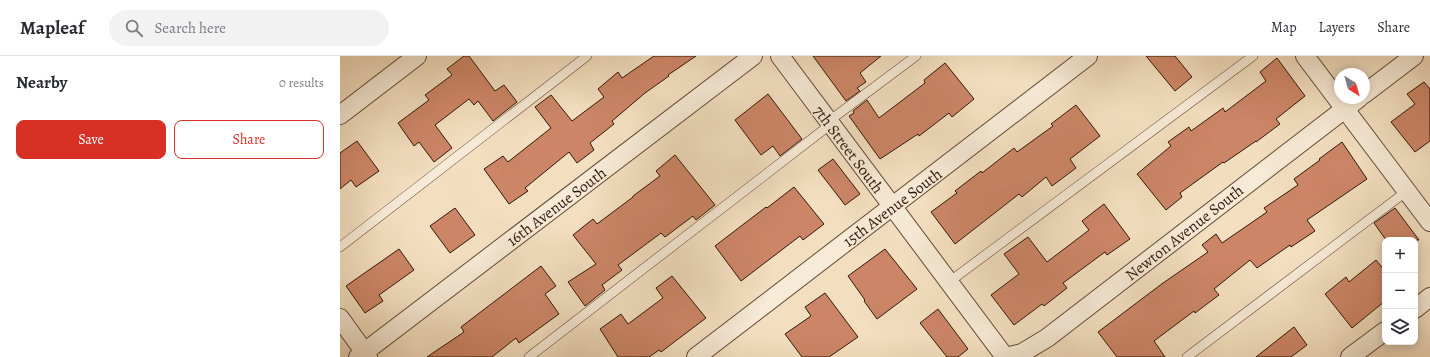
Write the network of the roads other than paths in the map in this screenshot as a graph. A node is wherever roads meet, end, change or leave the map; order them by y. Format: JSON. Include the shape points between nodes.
{"nodes":[{"id":1,"x":417,"y":56,"type":"edge"},
{"id":2,"x":587,"y":56,"type":"edge"},
{"id":3,"x":753,"y":56,"type":"edge"},
{"id":4,"x":780,"y":56,"type":"edge"},
{"id":5,"x":916,"y":56,"type":"edge"},
{"id":6,"x":1088,"y":56,"type":"edge"},
{"id":7,"x":1253,"y":56,"type":"edge"},
{"id":8,"x":1305,"y":56,"type":"edge"},
{"id":9,"x":1414,"y":56,"type":"edge"},
{"id":10,"x":1334,"y":85,"type":"edge"},
{"id":11,"x":1370,"y":89,"type":"edge"},
{"id":12,"x":1351,"y":104,"type":"edge"},
{"id":13,"x":1353,"y":104,"type":"edge"},
{"id":14,"x":340,"y":115,"type":"edge"},
{"id":15,"x":830,"y":123,"type":"junction"},
{"id":16,"x":1407,"y":191,"type":"junction"},
{"id":17,"x":892,"y":207,"type":"junction"},
{"id":18,"x":1430,"y":222,"type":"edge"},
{"id":19,"x":340,"y":247,"type":"edge"},
{"id":20,"x":949,"y":282,"type":"junction"},
{"id":21,"x":1430,"y":297,"type":"edge"},
{"id":22,"x":1418,"y":306,"type":"edge"},
{"id":23,"x":340,"y":318,"type":"edge"},
{"id":24,"x":1382,"y":333,"type":"edge"},
{"id":25,"x":364,"y":355,"type":"edge"},
{"id":26,"x":529,"y":357,"type":"edge"},
{"id":27,"x":696,"y":357,"type":"edge"},
{"id":28,"x":1005,"y":357,"type":"edge"},
{"id":29,"x":1187,"y":357,"type":"edge"},
{"id":30,"x":1350,"y":357,"type":"edge"}],
"edges":[{"from":1,"to":14,"type":"street"},
{"from":2,"to":19,"type":"lane"},
{"from":3,"to":25,"type":"street","name":"16th Avenue South"},
{"from":4,"to":15,"type":"street","name":"7th Street South"},
{"from":5,"to":15,"type":"lane"},
{"from":6,"to":17,"type":"street","name":"15th Avenue South"},
{"from":7,"to":20,"type":"lane"},
{"from":8,"to":10,"type":"street"},
{"from":9,"to":11,"type":"street"},
{"from":12,"to":28,"type":"street","name":"Newton Avenue South","via":[[1047,338],[1022,353]]},
{"from":13,"to":16,"type":"street"},
{"from":15,"to":17,"type":"street","name":"7th Street South"},
{"from":15,"to":26,"type":"lane"},
{"from":16,"to":18,"type":"street"},
{"from":16,"to":29,"type":"lane"},
{"from":17,"to":20,"type":"street","name":"7th Street South"},
{"from":17,"to":27,"type":"street","name":"15th Avenue South"},
{"from":20,"to":28,"type":"street","name":"7th Street South"},
{"from":21,"to":22,"type":"street"},
{"from":23,"to":25,"type":"street"},
{"from":24,"to":30,"type":"street"}]}
